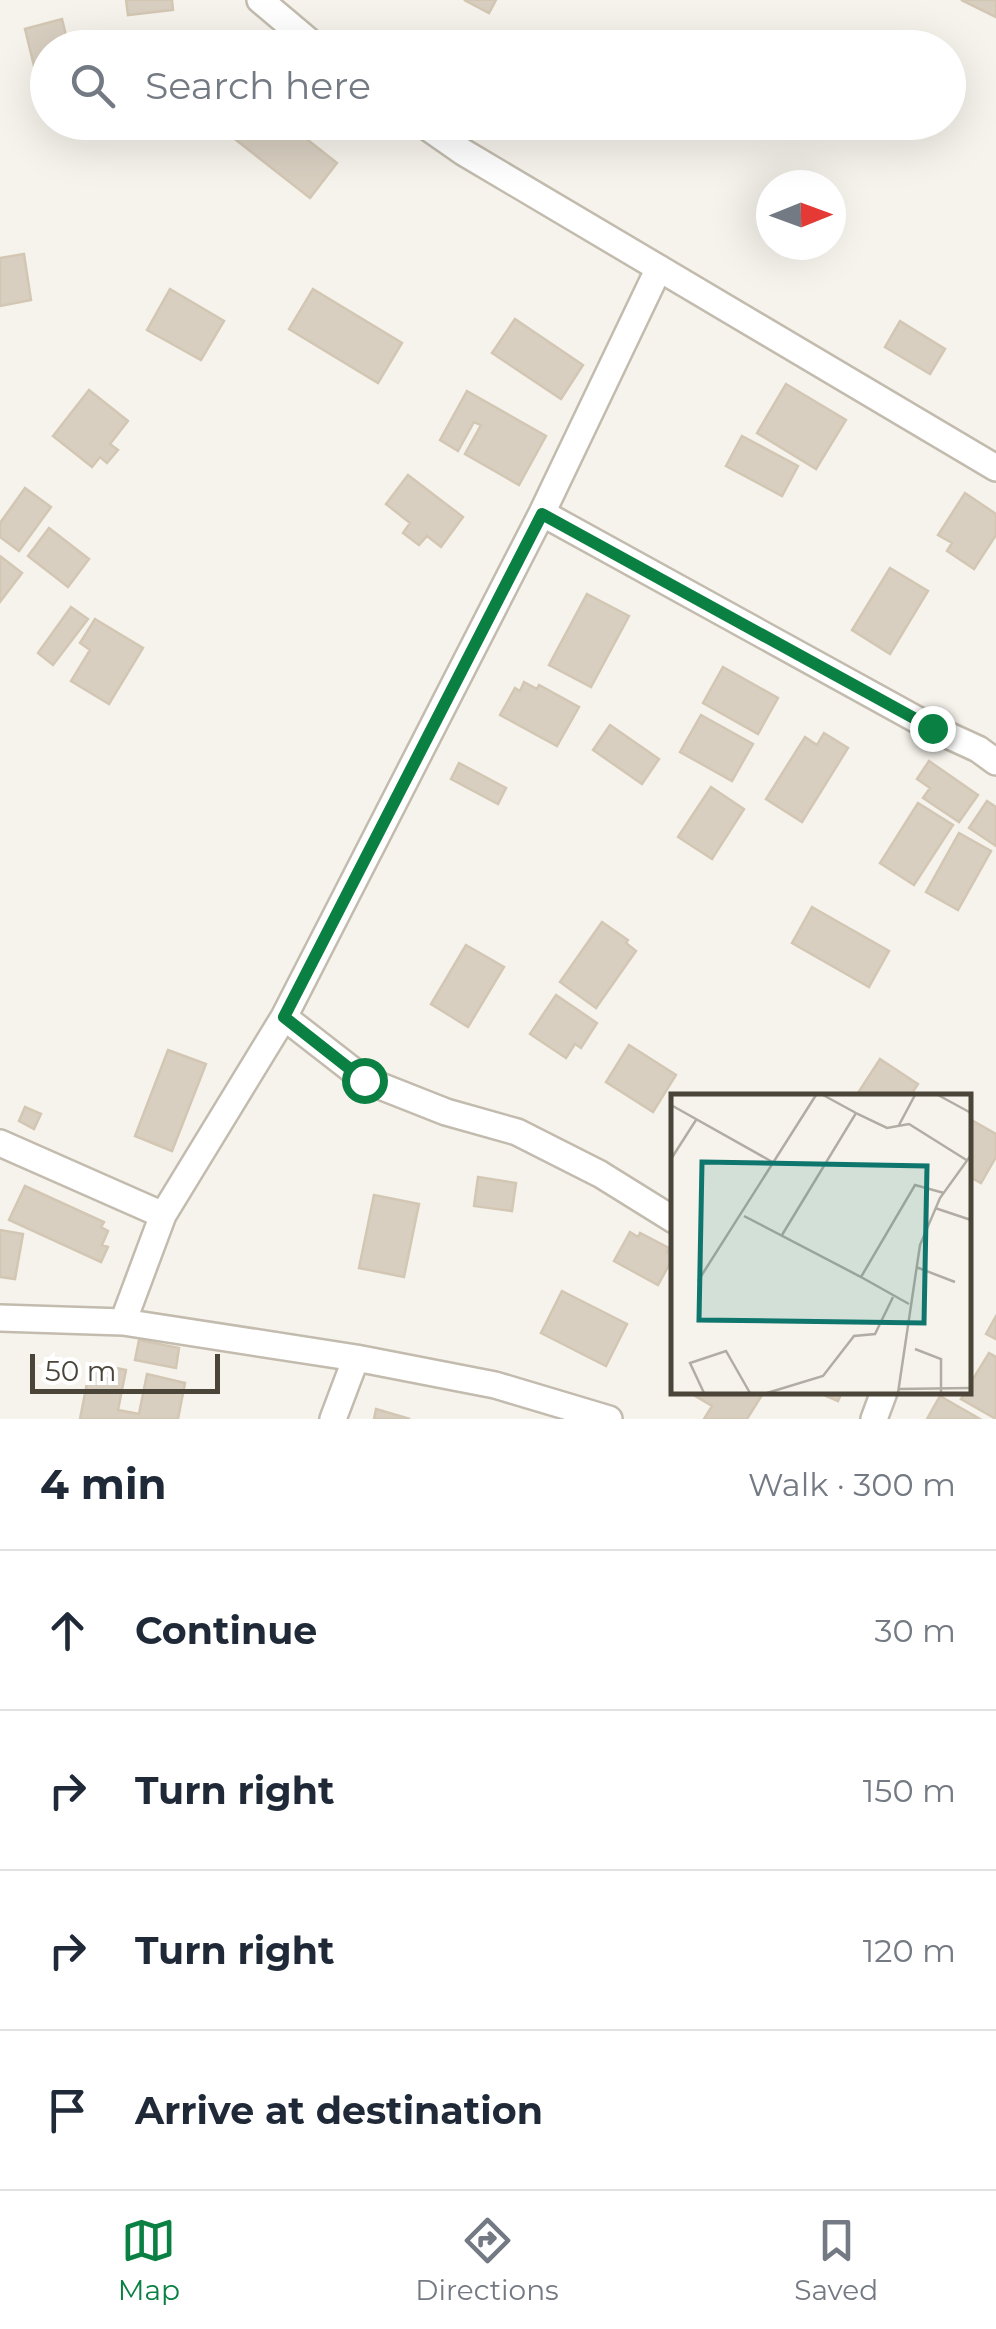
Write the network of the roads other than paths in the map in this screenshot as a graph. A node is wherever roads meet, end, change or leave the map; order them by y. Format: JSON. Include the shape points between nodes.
{"nodes":[{"id":1,"x":260,"y":0,"type":"edge"},
{"id":2,"x":296,"y":30,"type":"edge"},
{"id":3,"x":446,"y":140,"type":"edge"},
{"id":4,"x":659,"y":268,"type":"junction"},
{"id":5,"x":993,"y":458,"type":"edge"},
{"id":6,"x":542,"y":514,"type":"junction"},
{"id":7,"x":996,"y":762,"type":"edge"},
{"id":8,"x":284,"y":1017,"type":"junction"},
{"id":9,"x":0,"y":1144,"type":"edge"},
{"id":10,"x":163,"y":1216,"type":"junction"},
{"id":11,"x":671,"y":1218,"type":"edge"},
{"id":12,"x":0,"y":1318,"type":"edge"},
{"id":13,"x":123,"y":1322,"type":"junction"},
{"id":14,"x":356,"y":1358,"type":"junction"},
{"id":15,"x":883,"y":1394,"type":"edge"},
{"id":16,"x":334,"y":1419,"type":"edge"},
{"id":17,"x":609,"y":1419,"type":"edge"},
{"id":18,"x":874,"y":1419,"type":"edge"}],
"edges":[{"from":1,"to":2,"type":"street"},
{"from":3,"to":4,"type":"street"},
{"from":4,"to":5,"type":"street"},
{"from":4,"to":6,"type":"street"},
{"from":6,"to":7,"type":"street"},
{"from":6,"to":8,"type":"street"},
{"from":8,"to":10,"type":"street"},
{"from":8,"to":11,"type":"street","via":[[364,1080],[516,1132]]},
{"from":9,"to":10,"type":"street"},
{"from":10,"to":13,"type":"street"},
{"from":12,"to":13,"type":"street"},
{"from":13,"to":14,"type":"street"},
{"from":14,"to":16,"type":"street"},
{"from":14,"to":17,"type":"street","via":[[494,1385]]},
{"from":15,"to":18,"type":"street"}]}
